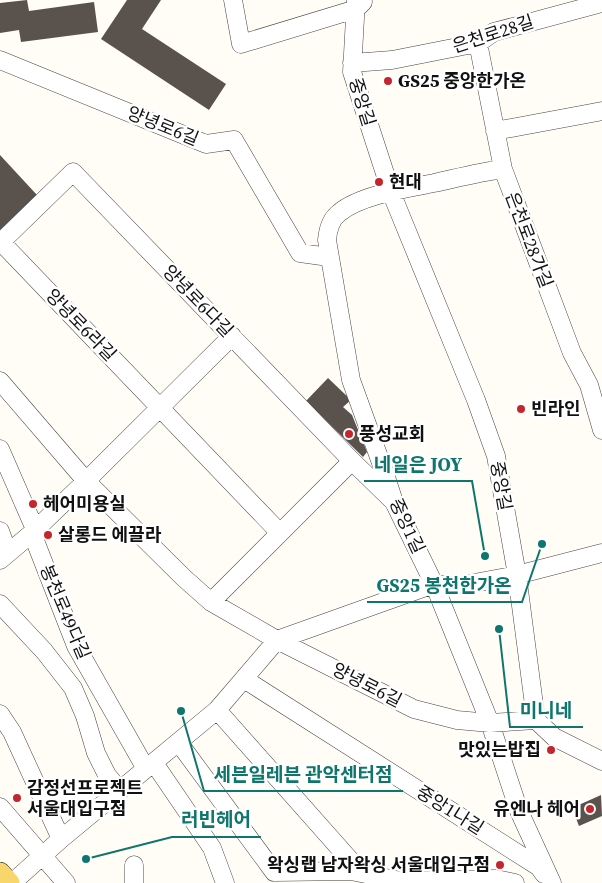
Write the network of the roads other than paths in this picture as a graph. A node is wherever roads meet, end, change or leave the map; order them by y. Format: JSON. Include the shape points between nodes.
{"nodes":[{"id":1,"x":233,"y":0,"type":"edge"},
{"id":2,"x":359,"y":3,"type":"edge"},
{"id":3,"x":602,"y":3,"type":"edge"},
{"id":4,"x":478,"y":43,"type":"junction"},
{"id":5,"x":0,"y":60,"type":"edge"},
{"id":6,"x":352,"y":63,"type":"junction"},
{"id":7,"x":602,"y":111,"type":"edge"},
{"id":8,"x":495,"y":131,"type":"junction"},
{"id":9,"x":503,"y":169,"type":"junction"},
{"id":10,"x":391,"y":192,"type":"junction"},
{"id":11,"x":1,"y":242,"type":"edge"},
{"id":12,"x":329,"y":257,"type":"junction"},
{"id":13,"x":232,"y":336,"type":"junction"},
{"id":14,"x":0,"y":381,"type":"edge"},
{"id":15,"x":160,"y":408,"type":"junction"},
{"id":16,"x":602,"y":430,"type":"edge"},
{"id":17,"x":0,"y":449,"type":"edge"},
{"id":18,"x":352,"y":461,"type":"junction"},
{"id":19,"x":86,"y":481,"type":"junction"},
{"id":20,"x":394,"y":502,"type":"junction"},
{"id":21,"x":0,"y":531,"type":"edge"},
{"id":22,"x":32,"y":533,"type":"junction"},
{"id":23,"x":280,"y":533,"type":"junction"},
{"id":24,"x":602,"y":553,"type":"edge"},
{"id":25,"x":4,"y":557,"type":"edge"},
{"id":26,"x":517,"y":574,"type":"junction"},
{"id":27,"x":434,"y":584,"type":"junction"},
{"id":28,"x":211,"y":602,"type":"junction"},
{"id":29,"x":0,"y":604,"type":"edge"},
{"id":30,"x":277,"y":640,"type":"junction"},
{"id":31,"x":244,"y":679,"type":"junction"},
{"id":32,"x":217,"y":710,"type":"junction"},
{"id":33,"x":0,"y":714,"type":"edge"},
{"id":34,"x":536,"y":720,"type":"junction"},
{"id":35,"x":490,"y":723,"type":"junction"},
{"id":36,"x":179,"y":742,"type":"junction"},
{"id":37,"x":602,"y":761,"type":"edge"},
{"id":38,"x":150,"y":766,"type":"junction"},
{"id":39,"x":120,"y":791,"type":"junction"},
{"id":40,"x":0,"y":807,"type":"edge"},
{"id":41,"x":61,"y":839,"type":"junction"},
{"id":42,"x":43,"y":856,"type":"junction"},
{"id":43,"x":134,"y":865,"type":"dead end"},
{"id":44,"x":350,"y":866,"type":"junction"},
{"id":45,"x":0,"y":873,"type":"edge"},
{"id":46,"x":401,"y":882,"type":"edge"},
{"id":47,"x":10,"y":883,"type":"edge"},
{"id":48,"x":66,"y":883,"type":"edge"},
{"id":49,"x":134,"y":883,"type":"edge"},
{"id":50,"x":225,"y":883,"type":"edge"},
{"id":51,"x":516,"y":883,"type":"edge"},
{"id":52,"x":551,"y":883,"type":"edge"}],
"edges":[{"from":1,"to":2,"type":"street","name":"중앙길","via":[[241,44]]},
{"from":2,"to":6,"type":"street","name":"중앙길"},
{"from":3,"to":4,"type":"street","name":"은천로28길","via":[[494,32]]},
{"from":4,"to":6,"type":"street","name":"은천로28길","via":[[392,60]]},
{"from":4,"to":8,"type":"street","name":"은천로28가길"},
{"from":5,"to":12,"type":"street","name":"양녕로6길","via":[[206,144],[234,140],[300,253]]},
{"from":6,"to":10,"type":"street","name":"중앙길","via":[[352,72]]},
{"from":7,"to":8,"type":"street"},
{"from":8,"to":9,"type":"street","name":"은천로28가길"},
{"from":9,"to":10,"type":"street"},
{"from":9,"to":16,"type":"street","name":"은천로28가길","via":[[572,352],[588,385]]},
{"from":10,"to":12,"type":"street","name":"중앙1길","via":[[354,204],[335,217],[328,233]]},
{"from":10,"to":26,"type":"street","name":"중앙길","via":[[488,428]]},
{"from":11,"to":13,"type":"street","name":"양녕로6다길","via":[[73,172]]},
{"from":11,"to":15,"type":"street","name":"양녕로6라길"},
{"from":12,"to":20,"type":"street","name":"중앙1길","via":[[351,380]]},
{"from":13,"to":15,"type":"street"},
{"from":13,"to":18,"type":"street","name":"양녕로6다길"},
{"from":14,"to":19,"type":"street","name":"양녕로6길"},
{"from":15,"to":19,"type":"street"},
{"from":15,"to":23,"type":"street","name":"양녕로6라길"},
{"from":17,"to":22,"type":"street","name":"봉천로49다길","via":[[34,527]]},
{"from":18,"to":20,"type":"street","name":"양녕로6다길"},
{"from":18,"to":23,"type":"street"},
{"from":19,"to":22,"type":"street"},
{"from":19,"to":28,"type":"street","name":"양녕로6길"},
{"from":20,"to":27,"type":"street","name":"중앙1길"},
{"from":21,"to":25,"type":"street"},
{"from":22,"to":25,"type":"street"},
{"from":22,"to":38,"type":"street","name":"봉천로49다길","via":[[76,646]]},
{"from":23,"to":28,"type":"street"},
{"from":24,"to":26,"type":"street"},
{"from":26,"to":27,"type":"street","via":[[458,586]]},
{"from":26,"to":34,"type":"street","name":"중앙길"},
{"from":27,"to":30,"type":"street"},
{"from":27,"to":35,"type":"street","name":"중앙1길"},
{"from":28,"to":30,"type":"street","name":"양녕로6길"},
{"from":29,"to":39,"type":"street","via":[[73,688],[96,753]]},
{"from":30,"to":31,"type":"street"},
{"from":30,"to":35,"type":"street","name":"양녕로6길","via":[[414,709],[457,720]]},
{"from":31,"to":32,"type":"street"},
{"from":31,"to":52,"type":"street","name":"중앙1나길","via":[[539,867]]},
{"from":32,"to":36,"type":"street"},
{"from":32,"to":44,"type":"street"},
{"from":33,"to":41,"type":"street","via":[[12,732]]},
{"from":34,"to":35,"type":"street","name":"양녕로6길"},
{"from":34,"to":37,"type":"street","via":[[554,737]]},
{"from":35,"to":52,"type":"street","name":"중앙1길","via":[[519,811]]},
{"from":36,"to":38,"type":"street"},
{"from":36,"to":44,"type":"street","via":[[274,872]]},
{"from":38,"to":39,"type":"street"},
{"from":38,"to":50,"type":"street","name":"봉천로49다길","via":[[212,848]]},
{"from":39,"to":41,"type":"street"},
{"from":40,"to":42,"type":"street"},
{"from":41,"to":42,"type":"street"},
{"from":42,"to":47,"type":"street"},
{"from":42,"to":48,"type":"street"},
{"from":43,"to":49,"type":"street"},
{"from":44,"to":46,"type":"street"},
{"from":45,"to":47,"type":"main road"},
{"from":46,"to":51,"type":"street","via":[[496,879]]}]}
